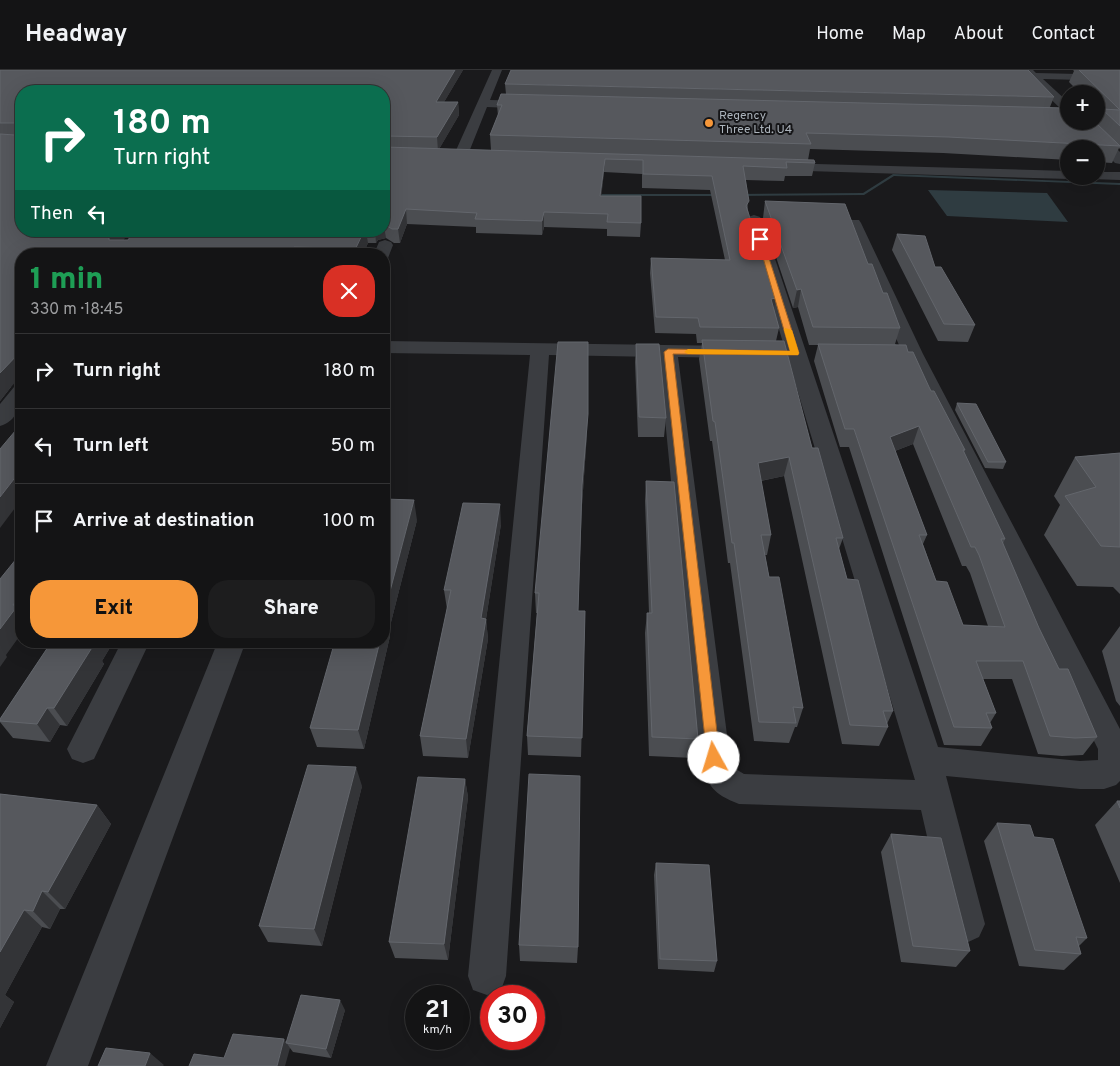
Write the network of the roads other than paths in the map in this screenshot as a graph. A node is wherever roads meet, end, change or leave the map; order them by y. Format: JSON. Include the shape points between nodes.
{"nodes":[{"id":1,"x":498,"y":70,"type":"edge"},
{"id":2,"x":1030,"y":73,"type":"edge"},
{"id":3,"x":986,"y":75,"type":"edge"},
{"id":4,"x":1120,"y":78,"type":"edge"},
{"id":5,"x":483,"y":104,"type":"junction"},
{"id":6,"x":542,"y":105,"type":"edge"},
{"id":7,"x":1060,"y":109,"type":"edge"},
{"id":8,"x":1089,"y":130,"type":"edge"},
{"id":9,"x":480,"y":158,"type":"edge"},
{"id":10,"x":1120,"y":160,"type":"edge"},
{"id":11,"x":769,"y":166,"type":"edge"},
{"id":12,"x":1060,"y":175,"type":"edge"},
{"id":13,"x":1105,"y":176,"type":"edge"},
{"id":14,"x":1120,"y":176,"type":"edge"},
{"id":15,"x":754,"y":220,"type":"dead end"},
{"id":16,"x":853,"y":224,"type":"edge"},
{"id":17,"x":390,"y":347,"type":"edge"},
{"id":18,"x":540,"y":350,"type":"junction"},
{"id":19,"x":668,"y":352,"type":"junction"},
{"id":20,"x":785,"y":353,"type":"junction"},
{"id":21,"x":15,"y":399,"type":"edge"},
{"id":22,"x":0,"y":419,"type":"edge"},
{"id":23,"x":133,"y":648,"type":"edge"},
{"id":24,"x":229,"y":648,"type":"edge"},
{"id":25,"x":83,"y":750,"type":"dead end"},
{"id":26,"x":926,"y":760,"type":"junction"},
{"id":27,"x":936,"y":796,"type":"junction"},
{"id":28,"x":966,"y":924,"type":"dead end"},
{"id":29,"x":487,"y":976,"type":"dead end"},
{"id":30,"x":67,"y":1066,"type":"edge"}],
"edges":[{"from":1,"to":5,"type":"street"},
{"from":2,"to":3,"type":"street"},
{"from":2,"to":4,"type":"street"},
{"from":2,"to":7,"type":"street"},
{"from":5,"to":6,"type":"street"},
{"from":5,"to":9,"type":"street","via":[[455,157]]},
{"from":8,"to":10,"type":"street"},
{"from":11,"to":12,"type":"street"},
{"from":13,"to":14,"type":"street"},
{"from":15,"to":20,"type":"street"},
{"from":16,"to":26,"type":"street","via":[[903,354],[1114,748],[1114,766],[1104,776]]},
{"from":17,"to":18,"type":"street"},
{"from":18,"to":19,"type":"street"},
{"from":18,"to":29,"type":"street"},
{"from":19,"to":20,"type":"street"},
{"from":19,"to":27,"type":"street","via":[[714,758],[721,777],[739,789]]},
{"from":20,"to":26,"type":"street"},
{"from":21,"to":22,"type":"street"},
{"from":23,"to":25,"type":"street"},
{"from":24,"to":30,"type":"street"},
{"from":26,"to":27,"type":"street"},
{"from":27,"to":28,"type":"street"}]}
